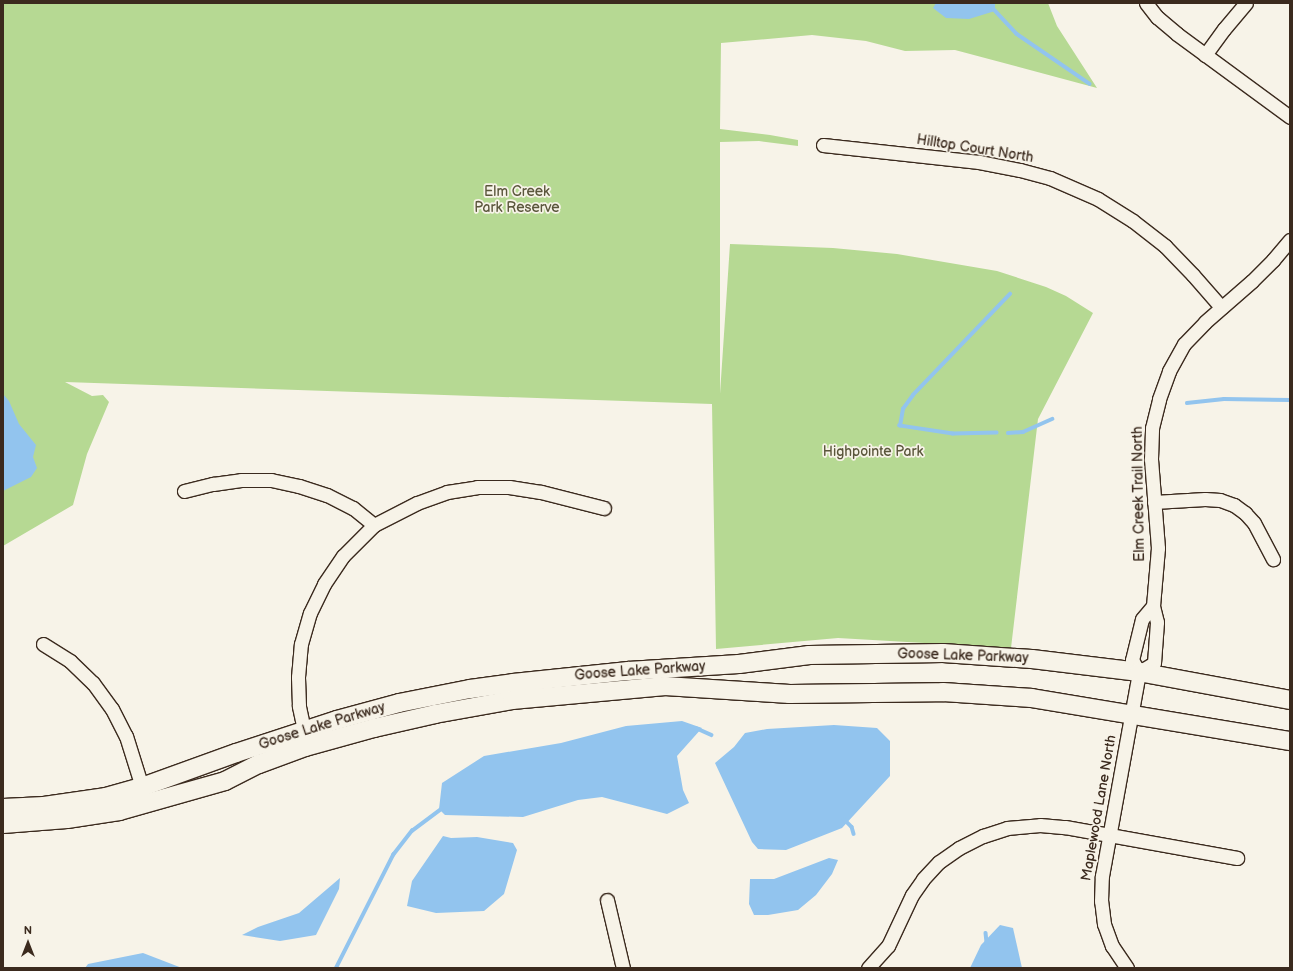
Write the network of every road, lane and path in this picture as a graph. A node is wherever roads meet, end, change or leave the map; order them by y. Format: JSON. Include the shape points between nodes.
{"nodes":[{"id":1,"x":1146,"y":3,"type":"edge"},
{"id":2,"x":1246,"y":3,"type":"edge"},
{"id":3,"x":1205,"y":55,"type":"junction"},
{"id":4,"x":1290,"y":118,"type":"edge"},
{"id":5,"x":823,"y":145,"type":"dead end"},
{"id":6,"x":1290,"y":240,"type":"edge"},
{"id":7,"x":1221,"y":307,"type":"junction"},
{"id":8,"x":184,"y":491,"type":"dead end"},
{"id":9,"x":1154,"y":502,"type":"junction"},
{"id":10,"x":604,"y":508,"type":"dead end"},
{"id":11,"x":374,"y":525,"type":"junction"},
{"id":12,"x":1273,"y":559,"type":"dead end"},
{"id":13,"x":1153,"y":606,"type":"junction"},
{"id":14,"x":43,"y":644,"type":"dead end"},
{"id":15,"x":1139,"y":672,"type":"junction"},
{"id":16,"x":1290,"y":700,"type":"edge"},
{"id":17,"x":1132,"y":714,"type":"junction"},
{"id":18,"x":304,"y":730,"type":"junction"},
{"id":19,"x":1290,"y":741,"type":"edge"},
{"id":20,"x":142,"y":787,"type":"junction"},
{"id":21,"x":3,"y":808,"type":"edge"},
{"id":22,"x":3,"y":824,"type":"edge"},
{"id":23,"x":1110,"y":835,"type":"junction"},
{"id":24,"x":1237,"y":858,"type":"dead end"},
{"id":25,"x":607,"y":900,"type":"dead end"},
{"id":26,"x":623,"y":968,"type":"edge"},
{"id":27,"x":868,"y":968,"type":"edge"},
{"id":28,"x":1127,"y":968,"type":"edge"}],
"edges":[{"from":1,"to":3,"type":"street","via":[[1157,17]]},
{"from":2,"to":3,"type":"street"},
{"from":3,"to":4,"type":"street"},
{"from":5,"to":7,"type":"street","name":"Hilltop Court North","via":[[979,162],[1050,178],[1098,199],[1133,221],[1165,246]]},
{"from":6,"to":7,"type":"street","name":"Elm Creek Trail North","via":[[1252,282]]},
{"from":7,"to":9,"type":"street","name":"Elm Creek Trail North","via":[[1184,344],[1169,371],[1159,399],[1152,428]]},
{"from":8,"to":11,"type":"street","via":[[241,480],[271,480],[327,495],[353,508]]},
{"from":9,"to":12,"type":"street","via":[[1205,499],[1220,500],[1234,505],[1254,523]]},
{"from":9,"to":13,"type":"street","name":"Elm Creek Trail North","via":[[1158,548]]},
{"from":10,"to":11,"type":"street","via":[[541,492],[509,487],[477,487],[447,492],[417,503]]},
{"from":11,"to":18,"type":"street","via":[[343,556],[324,584],[310,614],[301,644],[298,677],[299,706]]},
{"from":13,"to":15,"type":"street","via":[[1142,619],[1132,660]]},
{"from":13,"to":15,"type":"street","name":"Elm Creek Trail North","via":[[1157,622],[1154,663]]},
{"from":14,"to":20,"type":"street","via":[[70,661],[93,683],[112,709],[126,736]]},
{"from":15,"to":16,"type":"street","name":"Goose Lake Parkway"},
{"from":15,"to":17,"type":"street","name":"Maplewood Lane North"},
{"from":15,"to":18,"type":"street","name":"Goose Lake Parkway","via":[[1032,659],[943,653],[809,655],[739,664],[628,671],[506,684],[399,702]]},
{"from":17,"to":19,"type":"street","name":"Goose Lake Parkway"},
{"from":17,"to":22,"type":"street","name":"Goose Lake Parkway","via":[[1032,698],[943,692],[790,694],[665,686],[594,692],[512,700],[436,714],[305,747],[259,764],[225,781],[119,811],[67,819]]},
{"from":17,"to":23,"type":"street","name":"Maplewood Lane North"},
{"from":18,"to":20,"type":"street","name":"Goose Lake Parkway"},
{"from":20,"to":21,"type":"street","name":"Goose Lake Parkway","via":[[98,798],[44,806]]},
{"from":23,"to":24,"type":"street"},
{"from":23,"to":27,"type":"street","via":[[1040,825],[1007,828],[959,848],[939,862],[923,879],[912,895],[888,946]]},
{"from":23,"to":28,"type":"street","name":"Maplewood Lane North","via":[[1102,876],[1101,901],[1104,924],[1112,946]]},
{"from":25,"to":26,"type":"street"}]}
